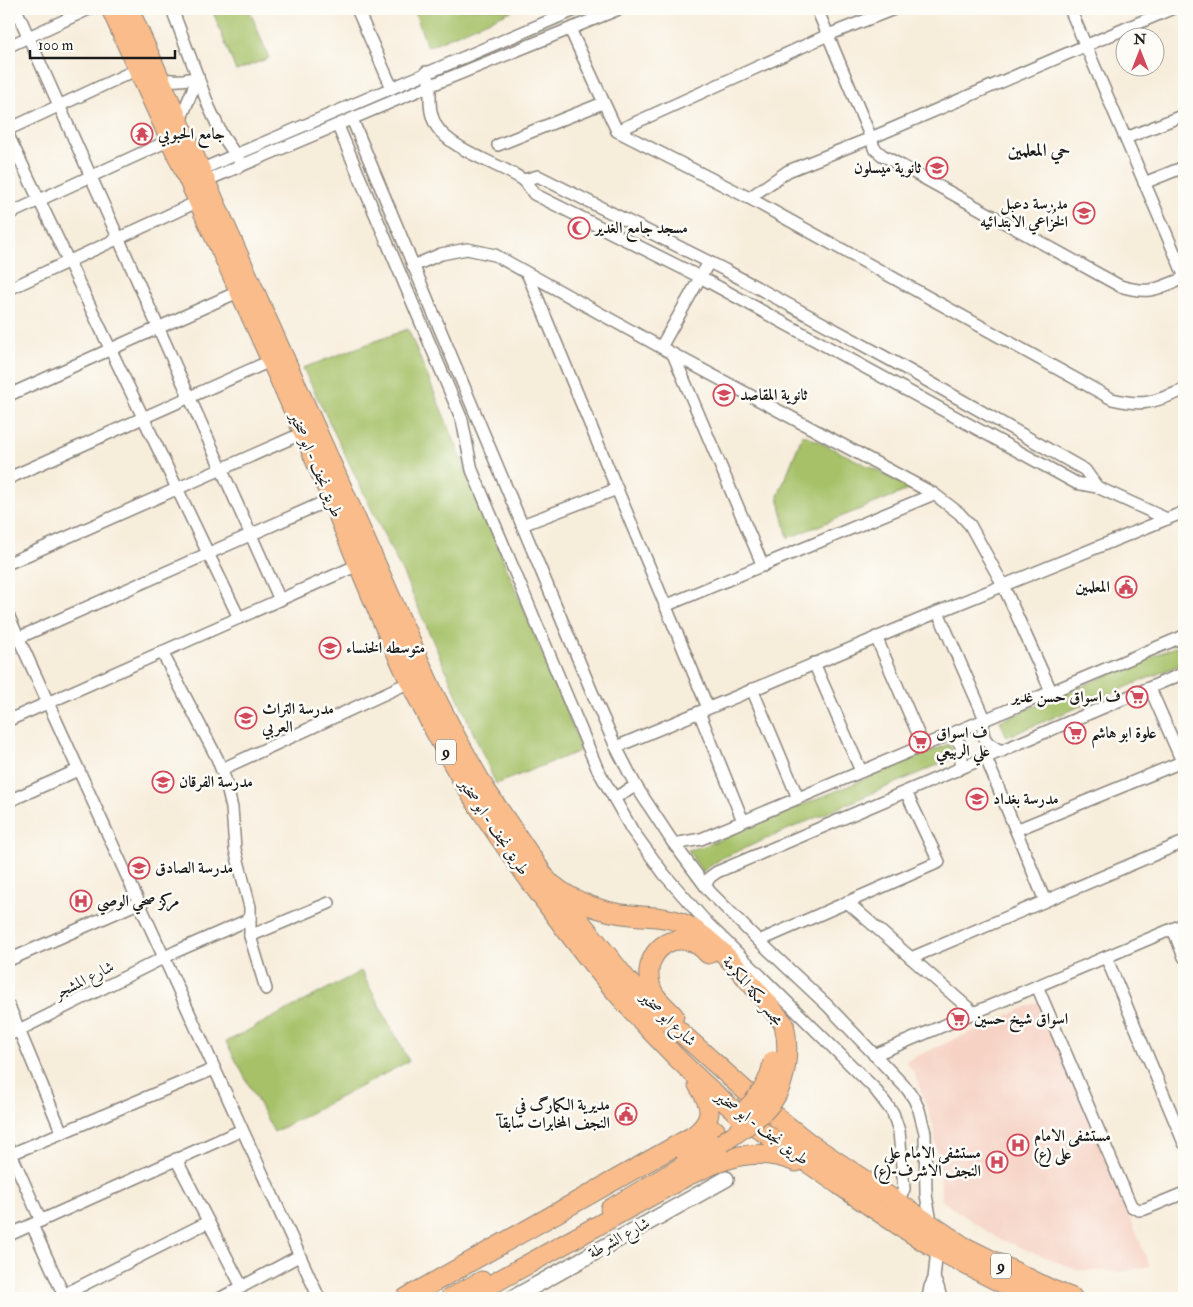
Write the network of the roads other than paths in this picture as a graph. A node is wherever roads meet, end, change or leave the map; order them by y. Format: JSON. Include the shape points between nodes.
{"nodes":[{"id":1,"x":16,"y":9,"type":"edge"},
{"id":2,"x":89,"y":9,"type":"edge"},
{"id":3,"x":111,"y":9,"type":"edge"},
{"id":4,"x":129,"y":9,"type":"edge"},
{"id":5,"x":172,"y":9,"type":"edge"},
{"id":6,"x":357,"y":9,"type":"edge"},
{"id":7,"x":577,"y":9,"type":"edge"},
{"id":8,"x":619,"y":9,"type":"edge"},
{"id":9,"x":817,"y":9,"type":"edge"},
{"id":10,"x":894,"y":9,"type":"edge"},
{"id":11,"x":1070,"y":9,"type":"edge"},
{"id":12,"x":1171,"y":9,"type":"edge"},
{"id":13,"x":570,"y":29,"type":"junction"},
{"id":14,"x":29,"y":36,"type":"junction"},
{"id":15,"x":828,"y":36,"type":"junction"},
{"id":16,"x":9,"y":46,"type":"edge"},
{"id":17,"x":1085,"y":46,"type":"junction"},
{"id":18,"x":138,"y":69,"type":"junction"},
{"id":19,"x":426,"y":72,"type":"junction"},
{"id":20,"x":198,"y":77,"type":"junction"},
{"id":21,"x":160,"y":78,"type":"junction"},
{"id":22,"x":430,"y":86,"type":"junction"},
{"id":23,"x":392,"y":88,"type":"junction"},
{"id":24,"x":603,"y":103,"type":"junction"},
{"id":25,"x":60,"y":106,"type":"junction"},
{"id":26,"x":1184,"y":115,"type":"edge"},
{"id":27,"x":352,"y":119,"type":"junction"},
{"id":28,"x":179,"y":123,"type":"junction"},
{"id":29,"x":338,"y":126,"type":"junction"},
{"id":30,"x":9,"y":129,"type":"edge"},
{"id":31,"x":616,"y":131,"type":"junction"},
{"id":32,"x":9,"y":137,"type":"edge"},
{"id":33,"x":871,"y":138,"type":"junction"},
{"id":34,"x":1126,"y":138,"type":"junction"},
{"id":35,"x":170,"y":140,"type":"junction"},
{"id":36,"x":498,"y":145,"type":"dead end"},
{"id":37,"x":236,"y":155,"type":"junction"},
{"id":38,"x":242,"y":166,"type":"junction"},
{"id":39,"x":1184,"y":167,"type":"edge"},
{"id":40,"x":91,"y":176,"type":"junction"},
{"id":41,"x":203,"y":176,"type":"junction"},
{"id":42,"x":524,"y":180,"type":"junction"},
{"id":43,"x":1144,"y":183,"type":"junction"},
{"id":44,"x":749,"y":198,"type":"junction"},
{"id":45,"x":39,"y":200,"type":"junction"},
{"id":46,"x":199,"y":201,"type":"junction"},
{"id":47,"x":9,"y":214,"type":"edge"},
{"id":48,"x":119,"y":238,"type":"junction"},
{"id":49,"x":68,"y":262,"type":"junction"},
{"id":50,"x":710,"y":262,"type":"junction"},
{"id":51,"x":413,"y":266,"type":"junction"},
{"id":52,"x":528,"y":275,"type":"junction"},
{"id":53,"x":700,"y":277,"type":"junction"},
{"id":54,"x":1184,"y":277,"type":"edge"},
{"id":55,"x":9,"y":289,"type":"edge"},
{"id":56,"x":240,"y":291,"type":"junction"},
{"id":57,"x":158,"y":327,"type":"junction"},
{"id":58,"x":661,"y":347,"type":"junction"},
{"id":59,"x":110,"y":349,"type":"junction"},
{"id":60,"x":673,"y":354,"type":"junction"},
{"id":61,"x":270,"y":361,"type":"junction"},
{"id":62,"x":894,"y":362,"type":"junction"},
{"id":63,"x":885,"y":377,"type":"junction"},
{"id":64,"x":1184,"y":390,"type":"edge"},
{"id":65,"x":9,"y":395,"type":"edge"},
{"id":66,"x":189,"y":397,"type":"junction"},
{"id":67,"x":476,"y":415,"type":"junction"},
{"id":68,"x":143,"y":418,"type":"junction"},
{"id":69,"x":462,"y":420,"type":"junction"},
{"id":70,"x":303,"y":433,"type":"junction"},
{"id":71,"x":222,"y":469,"type":"junction"},
{"id":72,"x":9,"y":478,"type":"edge"},
{"id":73,"x":1097,"y":487,"type":"junction"},
{"id":74,"x":177,"y":489,"type":"junction"},
{"id":75,"x":617,"y":489,"type":"junction"},
{"id":76,"x":934,"y":494,"type":"junction"},
{"id":77,"x":331,"y":499,"type":"junction"},
{"id":78,"x":1184,"y":512,"type":"edge"},
{"id":79,"x":1167,"y":519,"type":"junction"},
{"id":80,"x":522,"y":525,"type":"junction"},
{"id":81,"x":251,"y":534,"type":"junction"},
{"id":82,"x":208,"y":554,"type":"junction"},
{"id":83,"x":9,"y":563,"type":"edge"},
{"id":84,"x":358,"y":565,"type":"junction"},
{"id":85,"x":763,"y":566,"type":"junction"},
{"id":86,"x":1002,"y":585,"type":"junction"},
{"id":87,"x":280,"y":600,"type":"junction"},
{"id":88,"x":665,"y":606,"type":"junction"},
{"id":89,"x":938,"y":612,"type":"junction"},
{"id":90,"x":9,"y":618,"type":"edge"},
{"id":91,"x":239,"y":618,"type":"junction"},
{"id":92,"x":403,"y":621,"type":"junction"},
{"id":93,"x":385,"y":630,"type":"junction"},
{"id":94,"x":1184,"y":636,"type":"edge"},
{"id":95,"x":876,"y":637,"type":"junction"},
{"id":96,"x":13,"y":640,"type":"edge"},
{"id":97,"x":162,"y":652,"type":"junction"},
{"id":98,"x":409,"y":660,"type":"junction"},
{"id":99,"x":814,"y":664,"type":"junction"},
{"id":100,"x":1184,"y":673,"type":"edge"},
{"id":101,"x":410,"y":682,"type":"junction"},
{"id":102,"x":1150,"y":688,"type":"junction"},
{"id":103,"x":752,"y":689,"type":"junction"},
{"id":104,"x":1051,"y":692,"type":"junction"},
{"id":105,"x":48,"y":703,"type":"junction"},
{"id":106,"x":703,"y":710,"type":"junction"},
{"id":107,"x":985,"y":719,"type":"junction"},
{"id":108,"x":9,"y":720,"type":"edge"},
{"id":109,"x":949,"y":734,"type":"junction"},
{"id":110,"x":923,"y":745,"type":"junction"},
{"id":111,"x":616,"y":747,"type":"junction"},
{"id":112,"x":1002,"y":751,"type":"junction"},
{"id":113,"x":986,"y":758,"type":"junction"},
{"id":114,"x":1184,"y":763,"type":"edge"},
{"id":115,"x":222,"y":769,"type":"junction"},
{"id":116,"x":78,"y":770,"type":"junction"},
{"id":117,"x":958,"y":770,"type":"junction"},
{"id":118,"x":861,"y":771,"type":"junction"},
{"id":119,"x":636,"y":786,"type":"junction"},
{"id":120,"x":485,"y":789,"type":"joint"},
{"id":121,"x":906,"y":792,"type":"junction"},
{"id":122,"x":614,"y":798,"type":"junction"},
{"id":123,"x":798,"y":798,"type":"junction"},
{"id":124,"x":9,"y":801,"type":"edge"},
{"id":125,"x":743,"y":821,"type":"junction"},
{"id":126,"x":1016,"y":830,"type":"junction"},
{"id":127,"x":672,"y":841,"type":"junction"},
{"id":128,"x":1184,"y":842,"type":"edge"},
{"id":129,"x":547,"y":880,"type":"junction"},
{"id":130,"x":709,"y":890,"type":"junction"},
{"id":131,"x":1046,"y":901,"type":"junction"},
{"id":132,"x":847,"y":902,"type":"junction"},
{"id":133,"x":138,"y":903,"type":"junction"},
{"id":134,"x":329,"y":903,"type":"dead end"},
{"id":135,"x":250,"y":919,"type":"junction"},
{"id":136,"x":1184,"y":924,"type":"edge"},
{"id":137,"x":1173,"y":929,"type":"junction"},
{"id":138,"x":250,"y":936,"type":"junction"},
{"id":139,"x":759,"y":941,"type":"junction"},
{"id":140,"x":1106,"y":957,"type":"junction"},
{"id":141,"x":1184,"y":957,"type":"edge"},
{"id":142,"x":164,"y":958,"type":"junction"},
{"id":143,"x":911,"y":958,"type":"junction"},
{"id":144,"x":9,"y":960,"type":"edge"},
{"id":145,"x":1037,"y":986,"type":"junction"},
{"id":146,"x":266,"y":989,"type":"dead end"},
{"id":147,"x":9,"y":1006,"type":"edge"},
{"id":148,"x":974,"y":1013,"type":"junction"},
{"id":149,"x":777,"y":1025,"type":"junction"},
{"id":150,"x":14,"y":1033,"type":"edge"},
{"id":151,"x":674,"y":1054,"type":"junction"},
{"id":152,"x":874,"y":1055,"type":"junction"},
{"id":153,"x":708,"y":1057,"type":"junction"},
{"id":154,"x":214,"y":1069,"type":"junction"},
{"id":155,"x":242,"y":1130,"type":"junction"},
{"id":156,"x":62,"y":1133,"type":"junction"},
{"id":157,"x":1184,"y":1143,"type":"edge"},
{"id":158,"x":10,"y":1152,"type":"edge"},
{"id":159,"x":176,"y":1159,"type":"junction"},
{"id":160,"x":827,"y":1176,"type":"junction"},
{"id":161,"x":726,"y":1178,"type":"dead end"},
{"id":162,"x":1184,"y":1193,"type":"edge"},
{"id":163,"x":897,"y":1202,"type":"junction"},
{"id":164,"x":208,"y":1222,"type":"junction"},
{"id":165,"x":36,"y":1223,"type":"junction"},
{"id":166,"x":568,"y":1224,"type":"junction"},
{"id":167,"x":932,"y":1226,"type":"junction"},
{"id":168,"x":9,"y":1236,"type":"edge"},
{"id":169,"x":937,"y":1249,"type":"junction"},
{"id":170,"x":299,"y":1256,"type":"junction"},
{"id":171,"x":934,"y":1279,"type":"junction"},
{"id":172,"x":242,"y":1287,"type":"junction"},
{"id":173,"x":64,"y":1296,"type":"edge"},
{"id":174,"x":221,"y":1298,"type":"edge"},
{"id":175,"x":319,"y":1298,"type":"edge"},
{"id":176,"x":406,"y":1298,"type":"edge"},
{"id":177,"x":420,"y":1298,"type":"edge"},
{"id":178,"x":450,"y":1298,"type":"edge"},
{"id":179,"x":467,"y":1298,"type":"edge"},
{"id":180,"x":513,"y":1298,"type":"edge"},
{"id":181,"x":928,"y":1298,"type":"edge"},
{"id":182,"x":941,"y":1298,"type":"edge"},
{"id":183,"x":1032,"y":1298,"type":"edge"},
{"id":184,"x":1073,"y":1298,"type":"edge"}],
"edges":[{"from":1,"to":14,"type":"street"},
{"from":2,"to":14,"type":"street"},
{"from":3,"to":18,"type":"main road","name":"طريق نجف - ابو صخير","number":"9"},
{"from":4,"to":21,"type":"main road","name":"طريق نجف - ابو صخير","number":"9"},
{"from":5,"to":20,"type":"street"},
{"from":6,"to":23,"type":"street"},
{"from":7,"to":19,"type":"street"},
{"from":8,"to":13,"type":"street"},
{"from":9,"to":15,"type":"street"},
{"from":10,"to":15,"type":"street"},
{"from":11,"to":17,"type":"street"},
{"from":12,"to":17,"type":"street"},
{"from":13,"to":22,"type":"street"},
{"from":13,"to":24,"type":"street"},
{"from":14,"to":16,"type":"street"},
{"from":14,"to":25,"type":"street"},
{"from":15,"to":31,"type":"street"},
{"from":15,"to":33,"type":"street"},
{"from":17,"to":33,"type":"street"},
{"from":17,"to":34,"type":"street"},
{"from":18,"to":25,"type":"street"},
{"from":18,"to":35,"type":"main road","name":"طريق نجف - ابو صخير","number":"9"},
{"from":19,"to":22,"type":"street"},
{"from":19,"to":23,"type":"street"},
{"from":20,"to":21,"type":"street","via":[[183,81]]},
{"from":20,"to":28,"type":"street"},
{"from":20,"to":37,"type":"street","via":[[222,135]]},
{"from":21,"to":28,"type":"main road","name":"طريق نجف - ابو صخير","number":"9"},
{"from":22,"to":27,"type":"street"},
{"from":22,"to":42,"type":"street","via":[[430,111],[438,128],[469,152]]},
{"from":23,"to":37,"type":"street"},
{"from":24,"to":31,"type":"street"},
{"from":24,"to":36,"type":"street"},
{"from":25,"to":30,"type":"street"},
{"from":25,"to":40,"type":"street"},
{"from":26,"to":34,"type":"street"},
{"from":27,"to":29,"type":"street"},
{"from":27,"to":51,"type":"street"},
{"from":28,"to":41,"type":"main road","name":"طريق نجف - ابو صخير","number":"9"},
{"from":29,"to":38,"type":"street"},
{"from":29,"to":69,"type":"street"},
{"from":31,"to":44,"type":"street"},
{"from":32,"to":45,"type":"street"},
{"from":33,"to":44,"type":"street","via":[[788,171]]},
{"from":33,"to":54,"type":"street","via":[[874,148],[882,156],[1120,286],[1152,291]]},
{"from":34,"to":43,"type":"street"},
{"from":35,"to":40,"type":"street"},
{"from":35,"to":46,"type":"main road","name":"طريق نجف - ابو صخير","number":"9"},
{"from":37,"to":38,"type":"street"},
{"from":37,"to":41,"type":"street"},
{"from":38,"to":41,"type":"street"},
{"from":39,"to":43,"type":"street"},
{"from":40,"to":45,"type":"street"},
{"from":40,"to":48,"type":"street"},
{"from":41,"to":92,"type":"main road","name":"طريق نجف - ابو صخير","number":"9"},
{"from":42,"to":50,"type":"street","via":[[538,176]]},
{"from":42,"to":53,"type":"street","via":[[534,194]]},
{"from":43,"to":54,"type":"street"},
{"from":44,"to":64,"type":"street","via":[[1112,399],[1132,404],[1154,402]]},
{"from":45,"to":47,"type":"street"},
{"from":45,"to":49,"type":"street"},
{"from":46,"to":48,"type":"street"},
{"from":46,"to":56,"type":"main road","name":"طريق نجف - ابو صخير","number":"9"},
{"from":48,"to":49,"type":"street"},
{"from":48,"to":57,"type":"street"},
{"from":49,"to":55,"type":"street"},
{"from":49,"to":59,"type":"street"},
{"from":50,"to":53,"type":"street"},
{"from":50,"to":62,"type":"street"},
{"from":51,"to":52,"type":"street","via":[[441,254],[467,249],[495,255]]},
{"from":51,"to":67,"type":"street"},
{"from":52,"to":58,"type":"street"},
{"from":52,"to":75,"type":"street"},
{"from":53,"to":58,"type":"street"},
{"from":53,"to":63,"type":"street"},
{"from":56,"to":57,"type":"street"},
{"from":56,"to":61,"type":"main road","name":"طريق نجف - ابو صخير","number":"9"},
{"from":57,"to":59,"type":"street"},
{"from":57,"to":66,"type":"street"},
{"from":58,"to":60,"type":"street"},
{"from":59,"to":65,"type":"street"},
{"from":59,"to":68,"type":"street"},
{"from":60,"to":76,"type":"street"},
{"from":60,"to":85,"type":"street"},
{"from":61,"to":66,"type":"street"},
{"from":61,"to":70,"type":"main road","name":"طريق نجف - ابو صخير","number":"9"},
{"from":62,"to":63,"type":"street"},
{"from":62,"to":73,"type":"street","via":[[1085,470]]},
{"from":63,"to":73,"type":"street","via":[[1076,483]]},
{"from":66,"to":68,"type":"street"},
{"from":66,"to":71,"type":"street"},
{"from":67,"to":69,"type":"street"},
{"from":67,"to":80,"type":"street"},
{"from":68,"to":72,"type":"street"},
{"from":68,"to":74,"type":"street"},
{"from":69,"to":122,"type":"street","via":[[472,470],[597,768]]},
{"from":70,"to":71,"type":"street"},
{"from":70,"to":77,"type":"main road","name":"طريق نجف - ابو صخير","number":"9"},
{"from":71,"to":74,"type":"street"},
{"from":71,"to":81,"type":"street"},
{"from":73,"to":79,"type":"street"},
{"from":74,"to":82,"type":"street"},
{"from":74,"to":83,"type":"street"},
{"from":75,"to":80,"type":"street"},
{"from":75,"to":88,"type":"street"},
{"from":76,"to":85,"type":"street"},
{"from":76,"to":86,"type":"street","via":[[953,507],[970,525]]},
{"from":77,"to":81,"type":"street"},
{"from":77,"to":84,"type":"main road","name":"طريق نجف - ابو صخير","number":"9"},
{"from":78,"to":79,"type":"street"},
{"from":79,"to":86,"type":"street"},
{"from":80,"to":111,"type":"street"},
{"from":81,"to":82,"type":"street"},
{"from":81,"to":87,"type":"street"},
{"from":82,"to":91,"type":"street"},
{"from":82,"to":96,"type":"street"},
{"from":84,"to":87,"type":"street"},
{"from":84,"to":93,"type":"main road","name":"طريق نجف - ابو صخير","number":"9"},
{"from":85,"to":88,"type":"street"},
{"from":86,"to":89,"type":"street"},
{"from":86,"to":104,"type":"street"},
{"from":87,"to":91,"type":"street"},
{"from":88,"to":106,"type":"street"},
{"from":89,"to":95,"type":"street"},
{"from":89,"to":107,"type":"street"},
{"from":90,"to":96,"type":"street"},
{"from":91,"to":97,"type":"street"},
{"from":92,"to":93,"type":"main road","via":[[396,629]]},
{"from":92,"to":98,"type":"main road","name":"طريق نجف - ابو صخير","number":"9"},
{"from":93,"to":98,"type":"main road","name":"طريق نجف - ابو صخير","number":"9"},
{"from":94,"to":104,"type":"street"},
{"from":95,"to":99,"type":"street"},
{"from":95,"to":110,"type":"street"},
{"from":96,"to":105,"type":"street"},
{"from":97,"to":105,"type":"street"},
{"from":97,"to":115,"type":"street"},
{"from":98,"to":101,"type":"main road","name":"طريق نجف - ابو صخير","number":"9"},
{"from":98,"to":120,"type":"main road","name":"طريق نجف - ابو صخير","number":"9"},
{"from":99,"to":103,"type":"street"},
{"from":99,"to":118,"type":"street"},
{"from":100,"to":102,"type":"street"},
{"from":101,"to":115,"type":"street"},
{"from":101,"to":151,"type":"main road","name":"طريق نجف - ابو صخير","number":"9","via":[[447,754],[513,858],[587,958]]},
{"from":102,"to":112,"type":"street"},
{"from":102,"to":114,"type":"street"},
{"from":103,"to":106,"type":"street"},
{"from":103,"to":123,"type":"street"},
{"from":104,"to":107,"type":"street"},
{"from":105,"to":108,"type":"street"},
{"from":105,"to":116,"type":"street"},
{"from":106,"to":111,"type":"street"},
{"from":106,"to":125,"type":"street"},
{"from":107,"to":109,"type":"street"},
{"from":107,"to":112,"type":"street","via":[[984,740]]},
{"from":109,"to":110,"type":"street"},
{"from":109,"to":117,"type":"street","via":[[960,742],[963,749]]},
{"from":110,"to":118,"type":"street"},
{"from":111,"to":119,"type":"street"},
{"from":112,"to":113,"type":"street"},
{"from":113,"to":117,"type":"street"},
{"from":113,"to":126,"type":"street"},
{"from":114,"to":126,"type":"street"},
{"from":115,"to":135,"type":"street","via":[[232,808],[235,849],[249,900]]},
{"from":116,"to":124,"type":"street"},
{"from":116,"to":133,"type":"street"},
{"from":117,"to":121,"type":"street"},
{"from":118,"to":123,"type":"street"},
{"from":119,"to":122,"type":"street"},
{"from":119,"to":127,"type":"street"},
{"from":120,"to":129,"type":"main road","name":"شارع ابو صخير","number":"9"},
{"from":121,"to":130,"type":"street","via":[[717,872],[705,885]]},
{"from":121,"to":132,"type":"street","via":[[939,862]]},
{"from":122,"to":163,"type":"street","via":[[637,837],[685,899],[888,1105],[900,1140],[904,1189]]},
{"from":123,"to":125,"type":"street"},
{"from":125,"to":127,"type":"street","via":[[692,842],[674,844]]},
{"from":126,"to":131,"type":"street"},
{"from":127,"to":130,"type":"street"},
{"from":128,"to":131,"type":"street"},
{"from":129,"to":149,"type":"main road","name":"مجسر مكة المكرمة","via":[[562,892],[603,909],[666,918],[692,928],[730,960],[763,998]]},
{"from":129,"to":153,"type":"main road","name":"شارع ابو صخير","number":"9","via":[[628,981]]},
{"from":130,"to":139,"type":"street"},
{"from":131,"to":143,"type":"street"},
{"from":132,"to":139,"type":"street"},
{"from":132,"to":143,"type":"street"},
{"from":133,"to":142,"type":"street"},
{"from":133,"to":144,"type":"street"},
{"from":134,"to":138,"type":"street"},
{"from":135,"to":138,"type":"street"},
{"from":135,"to":142,"type":"street","name":"شارع المشجر"},
{"from":136,"to":137,"type":"street"},
{"from":137,"to":140,"type":"street"},
{"from":137,"to":141,"type":"street"},
{"from":138,"to":146,"type":"street"},
{"from":139,"to":152,"type":"street"},
{"from":140,"to":145,"type":"street"},
{"from":140,"to":157,"type":"street"},
{"from":142,"to":150,"type":"street","name":"شارع المشجر"},
{"from":142,"to":154,"type":"street"},
{"from":143,"to":148,"type":"street"},
{"from":145,"to":148,"type":"street"},
{"from":145,"to":162,"type":"street","via":[[1131,1206],[1145,1209]]},
{"from":147,"to":150,"type":"street"},
{"from":148,"to":152,"type":"street"},
{"from":149,"to":153,"type":"main road","name":"مجسر مكة المكرمة","via":[[698,945],[688,941],[665,944],[649,961],[652,990]]},
{"from":149,"to":166,"type":"main road","name":"مجسر مكة المكرمة","bridge":true,"via":[[773,1064],[764,1088],[719,1137]]},
{"from":150,"to":156,"type":"street"},
{"from":151,"to":160,"type":"main road","name":"طريق نجف - ابو صخير","number":"9","via":[[761,1132]]},
{"from":151,"to":176,"type":"main road","via":[[694,1078],[709,1106],[709,1117],[703,1128]]},
{"from":152,"to":167,"type":"street","via":[[908,1090],[919,1110],[925,1133],[926,1195]]},
{"from":153,"to":163,"type":"main road","name":"شارع ابو صخير","number":"9","via":[[759,1104],[809,1143]]},
{"from":154,"to":155,"type":"street"},
{"from":154,"to":156,"type":"street"},
{"from":155,"to":159,"type":"street"},
{"from":155,"to":170,"type":"street"},
{"from":156,"to":158,"type":"street"},
{"from":158,"to":165,"type":"street"},
{"from":159,"to":164,"type":"street"},
{"from":159,"to":165,"type":"street"},
{"from":160,"to":169,"type":"main road","name":"طريق نجف - ابو صخير","number":"9"},
{"from":160,"to":179,"type":"main road","via":[[773,1155],[752,1154],[726,1159],[687,1176]]},
{"from":161,"to":180,"type":"street","name":"شارع الشرطة"},
{"from":163,"to":167,"type":"main road","name":"شارع ابو صخير","number":"9"},
{"from":164,"to":172,"type":"street"},
{"from":164,"to":173,"type":"street"},
{"from":165,"to":168,"type":"street"},
{"from":165,"to":173,"type":"street"},
{"from":166,"to":177,"type":"main road"},
{"from":166,"to":178,"type":"main road","name":"شارع الشرطة"},
{"from":167,"to":184,"type":"main road","number":"9","via":[[1007,1269]]},
{"from":169,"to":171,"type":"street"},
{"from":169,"to":183,"type":"main road","name":"طريق نجف - ابو صخير","number":"9"},
{"from":170,"to":172,"type":"street"},
{"from":170,"to":175,"type":"street"},
{"from":171,"to":181,"type":"street"},
{"from":171,"to":182,"type":"street"},
{"from":172,"to":174,"type":"street"}]}
